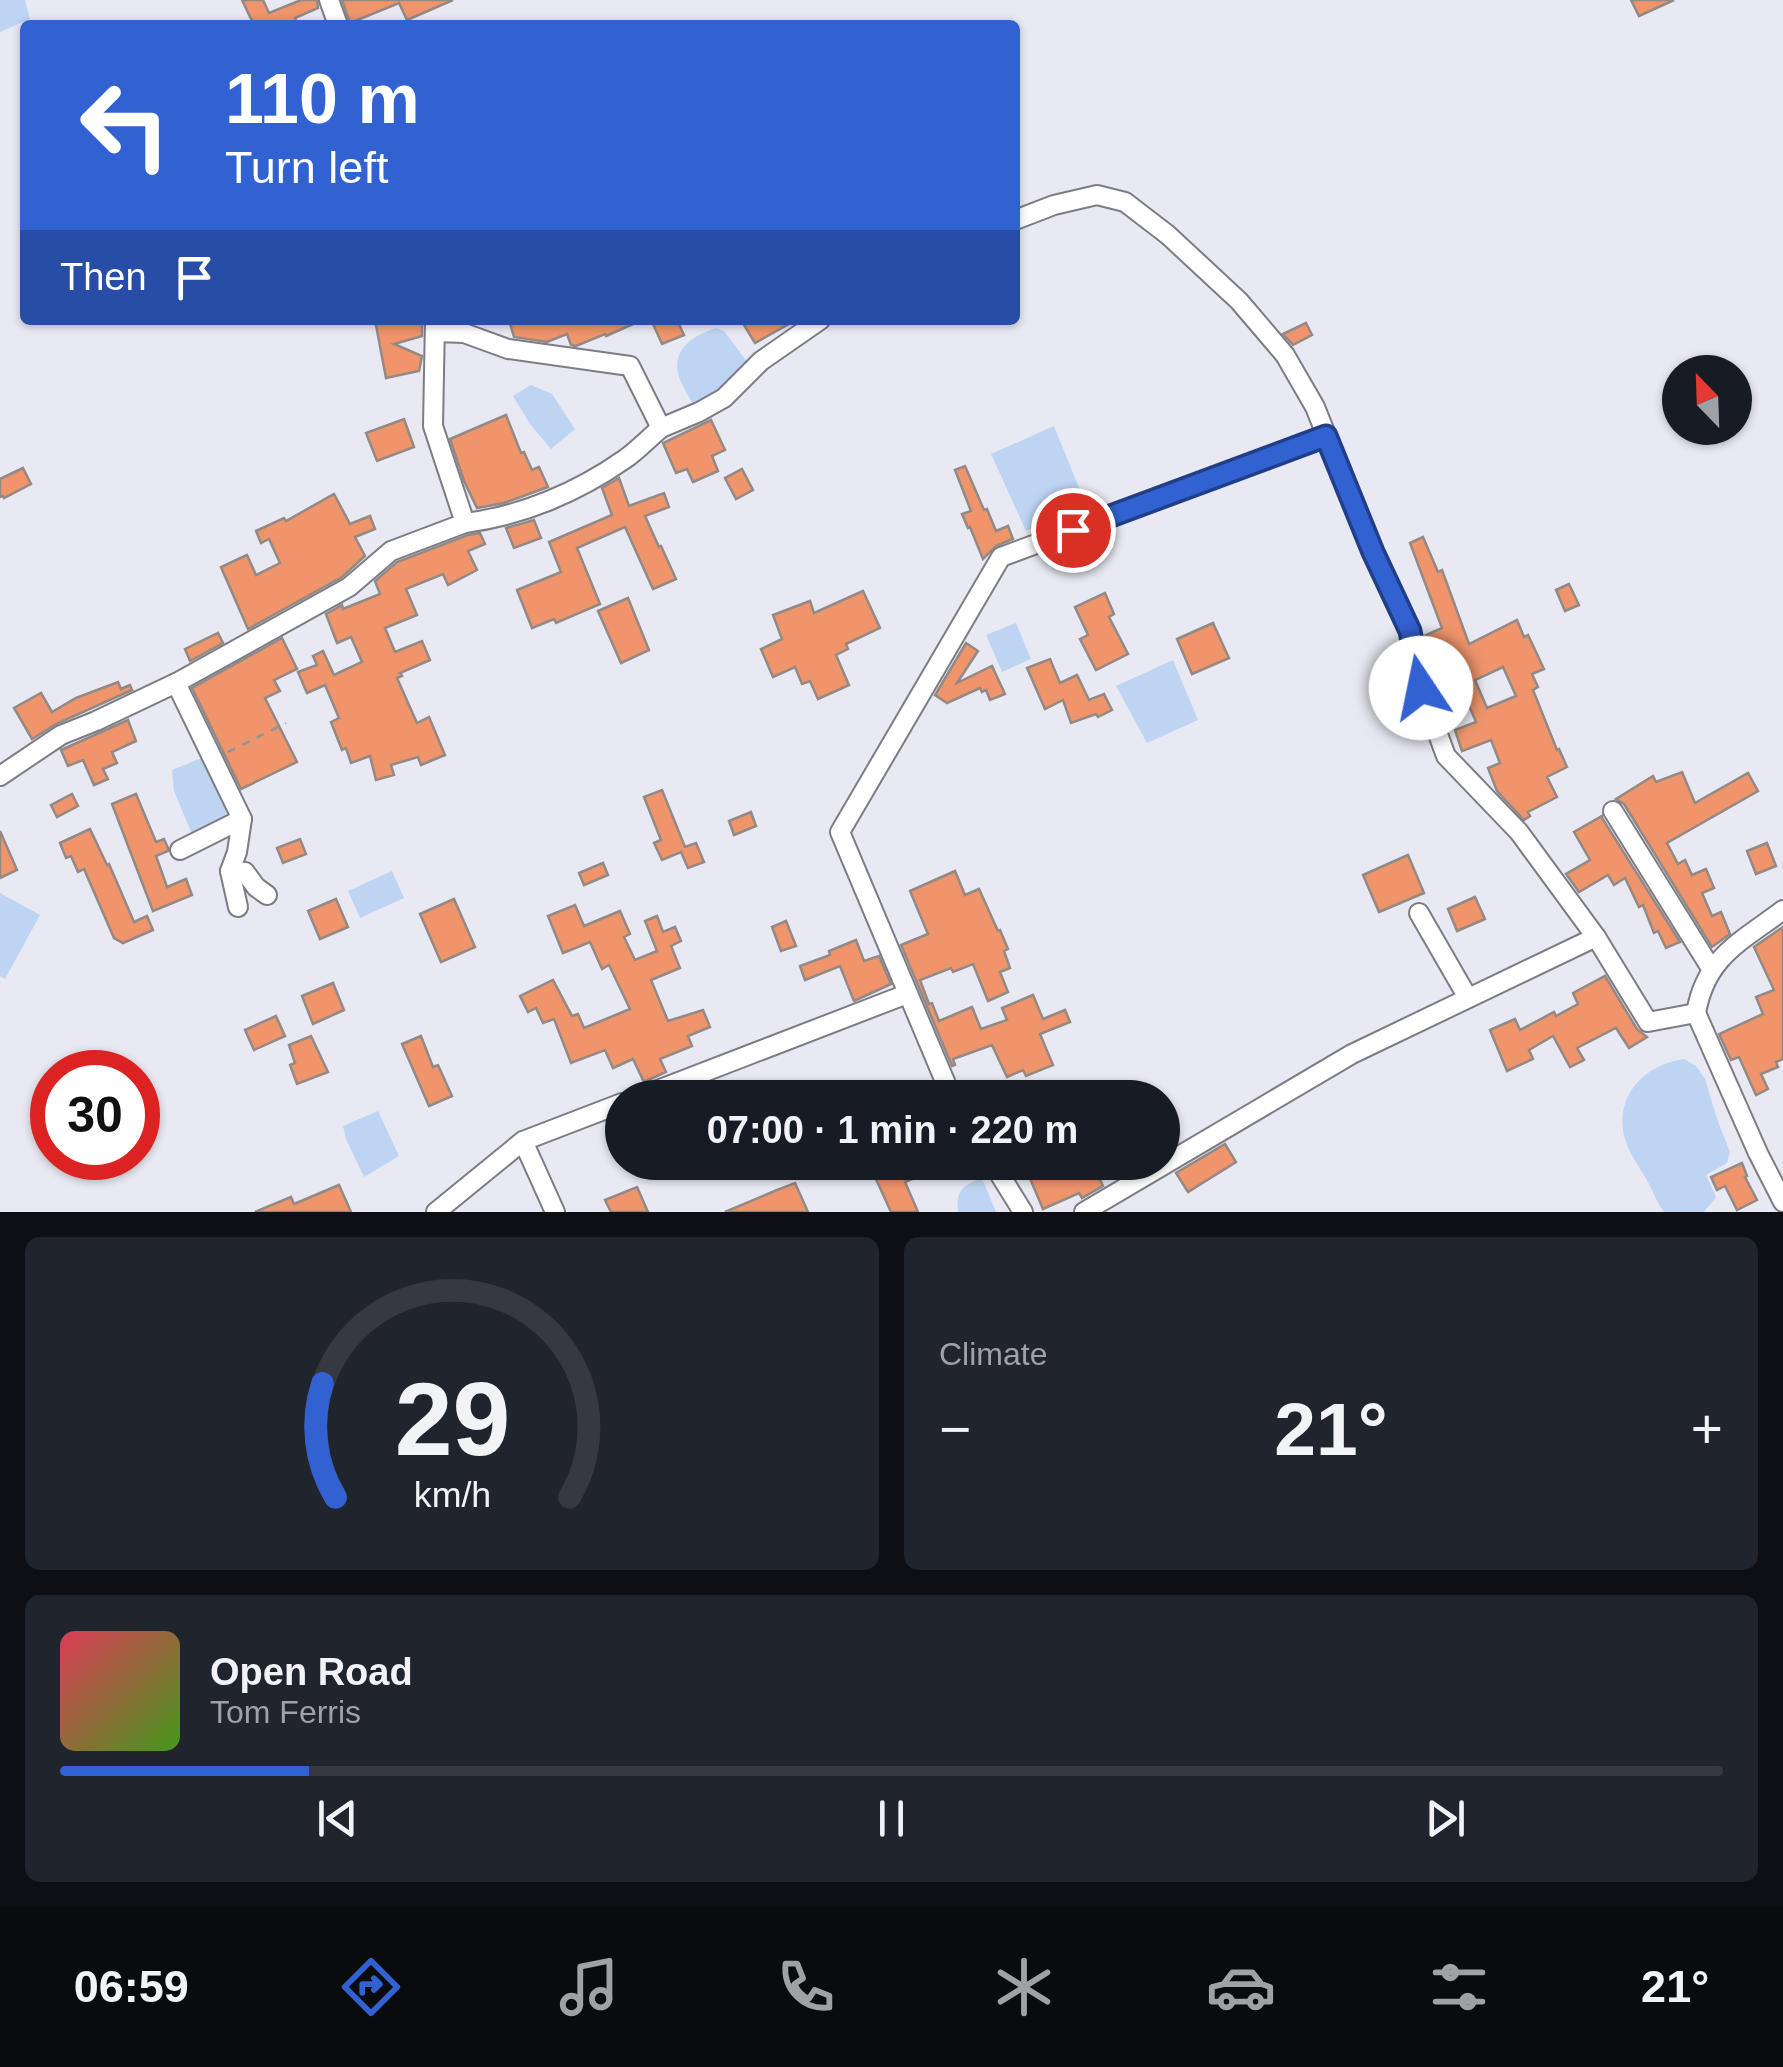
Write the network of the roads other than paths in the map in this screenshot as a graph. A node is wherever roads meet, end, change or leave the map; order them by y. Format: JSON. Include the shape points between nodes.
{"nodes":[{"id":1,"x":1020,"y":218,"type":"edge"},
{"id":2,"x":813,"y":325,"type":"edge"},
{"id":3,"x":435,"y":326,"type":"edge"},
{"id":4,"x":661,"y":428,"type":"junction"},
{"id":5,"x":1326,"y":436,"type":"junction"},
{"id":6,"x":466,"y":523,"type":"junction"},
{"id":7,"x":176,"y":683,"type":"junction"},
{"id":8,"x":0,"y":776,"type":"edge"},
{"id":9,"x":1613,"y":811,"type":"dead end"},
{"id":10,"x":242,"y":819,"type":"junction"},
{"id":11,"x":180,"y":850,"type":"dead end"},
{"id":12,"x":230,"y":871,"type":"junction"},
{"id":13,"x":266,"y":895,"type":"dead end"},
{"id":14,"x":238,"y":907,"type":"dead end"},
{"id":15,"x":1783,"y":910,"type":"edge"},
{"id":16,"x":1419,"y":912,"type":"dead end"},
{"id":17,"x":1596,"y":937,"type":"junction"},
{"id":18,"x":1712,"y":970,"type":"junction"},
{"id":19,"x":908,"y":994,"type":"junction"},
{"id":20,"x":1468,"y":998,"type":"junction"},
{"id":21,"x":1696,"y":1013,"type":"junction"},
{"id":22,"x":683,"y":1080,"type":"edge"},
{"id":23,"x":944,"y":1080,"type":"edge"},
{"id":24,"x":605,"y":1110,"type":"edge"},
{"id":25,"x":523,"y":1141,"type":"junction"},
{"id":26,"x":1003,"y":1180,"type":"edge"},
{"id":27,"x":1783,"y":1202,"type":"edge"},
{"id":28,"x":1095,"y":1210,"type":"edge"},
{"id":29,"x":436,"y":1212,"type":"edge"},
{"id":30,"x":555,"y":1212,"type":"edge"},
{"id":31,"x":1022,"y":1212,"type":"edge"}],
"edges":[{"from":1,"to":5,"type":"street","via":[[1097,195],[1124,202],[1239,301],[1285,355]]},
{"from":2,"to":4,"type":"street","via":[[761,361],[724,398]]},
{"from":3,"to":4,"type":"street","via":[[508,349],[630,366]]},
{"from":3,"to":6,"type":"street","via":[[433,426]]},
{"from":4,"to":6,"type":"street","via":[[626,458],[562,495],[500,519]]},
{"from":5,"to":17,"type":"street","via":[[1410,631],[1421,688],[1446,756],[1518,832]]},
{"from":5,"to":19,"type":"street","via":[[1001,557],[840,832]]},
{"from":6,"to":7,"type":"street","via":[[391,550],[349,587]]},
{"from":7,"to":8,"type":"street","via":[[61,735]]},
{"from":7,"to":10,"type":"street"},
{"from":9,"to":18,"type":"street"},
{"from":10,"to":11,"type":"street"},
{"from":10,"to":12,"type":"street"},
{"from":12,"to":13,"type":"street","via":[[245,872]]},
{"from":12,"to":14,"type":"street"},
{"from":15,"to":18,"type":"street"},
{"from":16,"to":20,"type":"street"},
{"from":17,"to":20,"type":"street"},
{"from":17,"to":21,"type":"street","via":[[1648,1022]]},
{"from":18,"to":21,"type":"street"},
{"from":19,"to":22,"type":"street"},
{"from":19,"to":23,"type":"street"},
{"from":20,"to":28,"type":"street","via":[[1352,1054]]},
{"from":21,"to":27,"type":"street"},
{"from":24,"to":25,"type":"street"},
{"from":25,"to":29,"type":"street"},
{"from":25,"to":30,"type":"street"},
{"from":26,"to":31,"type":"street"}]}
